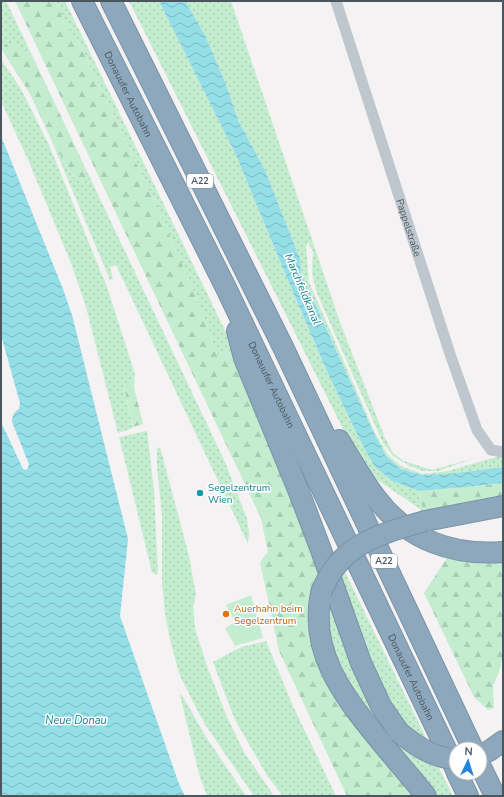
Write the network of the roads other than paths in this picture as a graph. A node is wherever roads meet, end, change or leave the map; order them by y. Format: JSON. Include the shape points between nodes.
{"nodes":[{"id":1,"x":82,"y":1,"type":"edge"},
{"id":2,"x":110,"y":1,"type":"edge"},
{"id":3,"x":336,"y":1,"type":"edge"},
{"id":4,"x":226,"y":288,"type":"junction"},
{"id":5,"x":296,"y":374,"type":"junction"},
{"id":6,"x":503,"y":452,"type":"edge"},
{"id":7,"x":503,"y":506,"type":"edge"},
{"id":8,"x":503,"y":552,"type":"edge"},
{"id":9,"x":469,"y":741,"type":"edge"},
{"id":10,"x":503,"y":741,"type":"edge"},
{"id":11,"x":488,"y":751,"type":"edge"},
{"id":12,"x":448,"y":753,"type":"edge"},
{"id":13,"x":448,"y":758,"type":"edge"},
{"id":14,"x":461,"y":781,"type":"edge"},
{"id":15,"x":488,"y":781,"type":"edge"},
{"id":16,"x":426,"y":796,"type":"edge"},
{"id":17,"x":468,"y":796,"type":"edge"},
{"id":18,"x":495,"y":796,"type":"edge"}],
"edges":[{"from":1,"to":4,"type":"highway","name":"Donauufer Autobahn","number":"A22"},
{"from":2,"to":5,"type":"highway","number":"A22"},
{"from":3,"to":6,"type":"street","name":"Pappelstraße","via":[[477,430],[491,450]]},
{"from":4,"to":12,"type":"highway","name":"Donauufer Autobahn","number":"A22"},
{"from":4,"to":13,"type":"highway","bridge":true,"via":[[244,358],[299,492],[361,663],[381,706],[399,732],[420,749]]},
{"from":5,"to":8,"type":"highway","via":[[368,486],[397,520],[418,535],[455,550],[472,553]]},
{"from":5,"to":9,"type":"highway","number":"A22"},
{"from":7,"to":16,"type":"highway","bridge":true,"via":[[425,521],[380,535],[356,547],[342,559],[330,572],[321,593],[319,630],[324,655],[336,680],[355,710]]},
{"from":10,"to":11,"type":"highway"},
{"from":14,"to":17,"type":"highway","name":"Donauufer Autobahn","number":"A22"},
{"from":15,"to":18,"type":"highway"}]}
